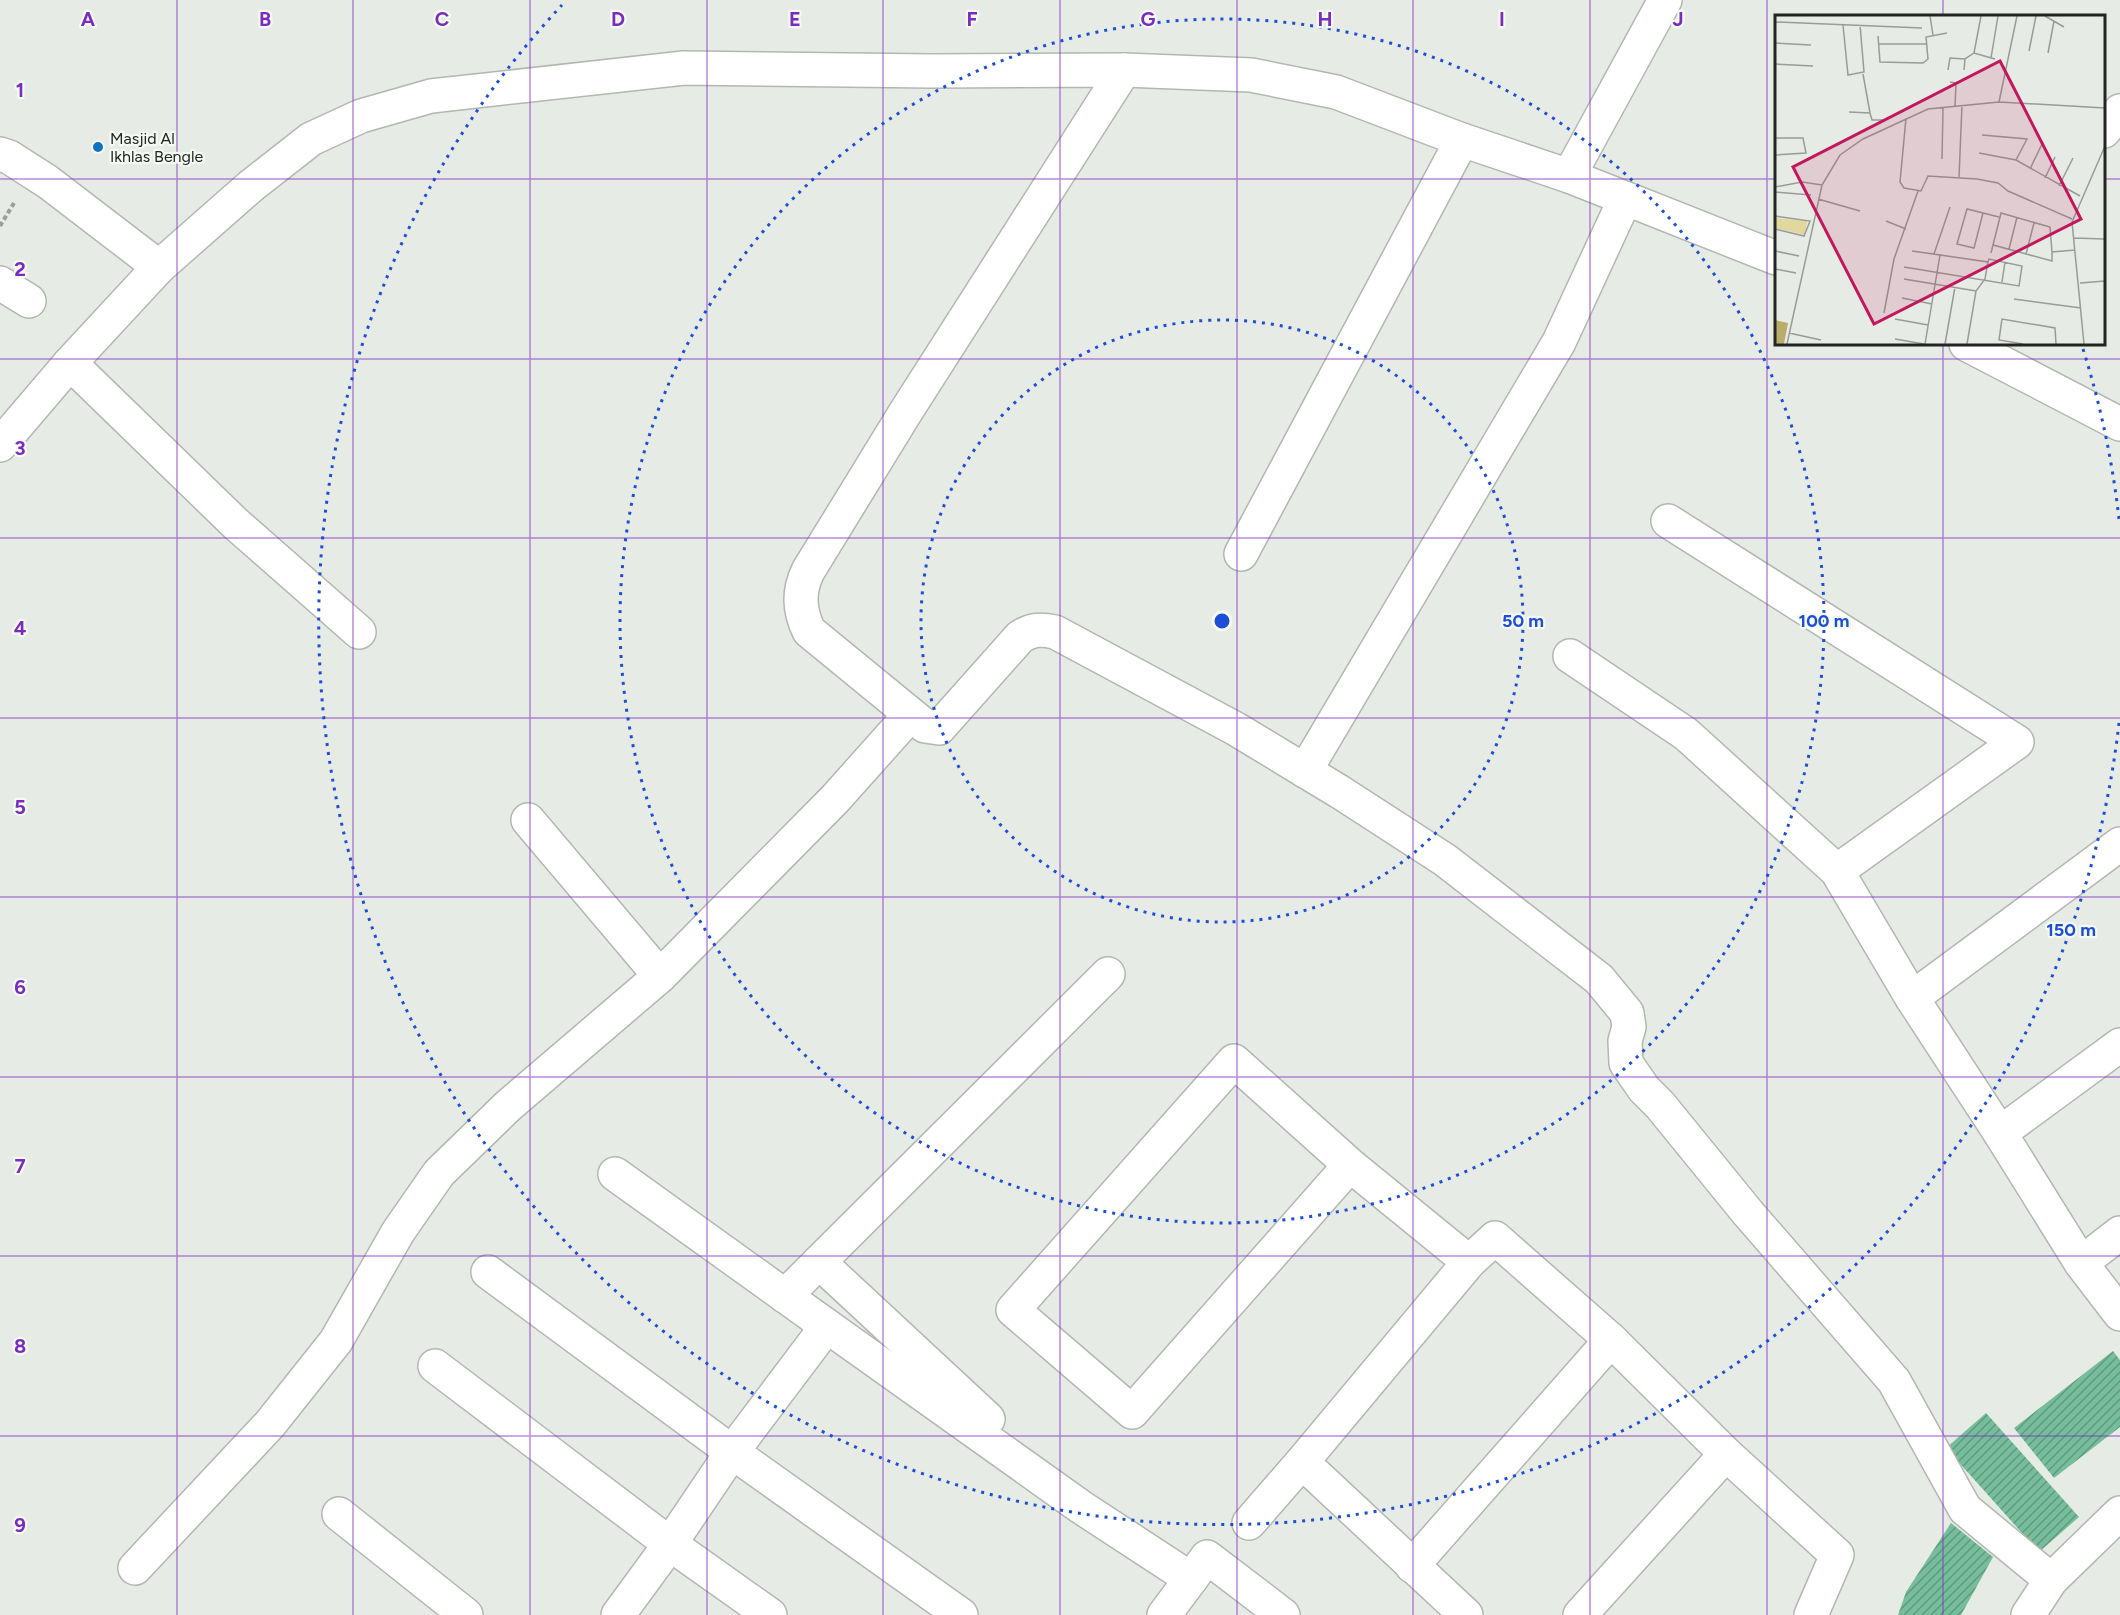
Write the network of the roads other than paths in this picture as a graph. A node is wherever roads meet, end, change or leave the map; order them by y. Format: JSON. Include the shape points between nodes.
{"nodes":[{"id":1,"x":1665,"y":0,"type":"edge"},
{"id":2,"x":1124,"y":70,"type":"junction"},
{"id":3,"x":2120,"y":111,"type":"edge"},
{"id":4,"x":2105,"y":129,"type":"edge"},
{"id":5,"x":1462,"y":140,"type":"junction"},
{"id":6,"x":0,"y":154,"type":"edge"},
{"id":7,"x":1569,"y":177,"type":"junction"},
{"id":8,"x":1625,"y":199,"type":"junction"},
{"id":9,"x":1775,"y":258,"type":"edge"},
{"id":10,"x":159,"y":267,"type":"junction"},
{"id":11,"x":0,"y":283,"type":"edge"},
{"id":12,"x":29,"y":301,"type":"dead end"},
{"id":13,"x":1968,"y":345,"type":"edge"},
{"id":14,"x":70,"y":363,"type":"junction"},
{"id":15,"x":2120,"y":424,"type":"edge"},
{"id":16,"x":0,"y":445,"type":"edge"},
{"id":17,"x":1668,"y":520,"type":"dead end"},
{"id":18,"x":1241,"y":554,"type":"dead end"},
{"id":19,"x":359,"y":632,"type":"dead end"},
{"id":20,"x":1570,"y":656,"type":"dead end"},
{"id":21,"x":910,"y":715,"type":"junction"},
{"id":22,"x":1305,"y":771,"type":"junction"},
{"id":23,"x":528,"y":820,"type":"dead end"},
{"id":24,"x":2120,"y":844,"type":"edge"},
{"id":25,"x":1837,"y":871,"type":"junction"},
{"id":26,"x":1108,"y":974,"type":"dead end"},
{"id":27,"x":660,"y":976,"type":"junction"},
{"id":28,"x":1912,"y":998,"type":"junction"},
{"id":29,"x":2120,"y":1045,"type":"edge"},
{"id":30,"x":2000,"y":1133,"type":"junction"},
{"id":31,"x":1350,"y":1165,"type":"junction"},
{"id":32,"x":615,"y":1174,"type":"dead end"},
{"id":33,"x":2120,"y":1233,"type":"edge"},
{"id":34,"x":819,"y":1262,"type":"junction"},
{"id":35,"x":1469,"y":1262,"type":"junction"},
{"id":36,"x":2081,"y":1263,"type":"junction"},
{"id":37,"x":488,"y":1272,"type":"dead end"},
{"id":38,"x":784,"y":1296,"type":"junction"},
{"id":39,"x":2120,"y":1314,"type":"edge"},
{"id":40,"x":827,"y":1326,"type":"junction"},
{"id":41,"x":1611,"y":1340,"type":"junction"},
{"id":42,"x":435,"y":1366,"type":"dead end"},
{"id":43,"x":732,"y":1452,"type":"junction"},
{"id":44,"x":1726,"y":1454,"type":"junction"},
{"id":45,"x":1302,"y":1462,"type":"junction"},
{"id":46,"x":1081,"y":1507,"type":"junction"},
{"id":47,"x":2120,"y":1513,"type":"edge"},
{"id":48,"x":339,"y":1514,"type":"dead end"},
{"id":49,"x":1249,"y":1523,"type":"dead end"},
{"id":50,"x":670,"y":1544,"type":"junction"},
{"id":51,"x":1413,"y":1566,"type":"junction"},
{"id":52,"x":135,"y":1568,"type":"dead end"},
{"id":53,"x":1191,"y":1580,"type":"junction"},
{"id":54,"x":2051,"y":1580,"type":"junction"},
{"id":55,"x":466,"y":1615,"type":"edge"},
{"id":56,"x":618,"y":1615,"type":"edge"},
{"id":57,"x":770,"y":1615,"type":"edge"},
{"id":58,"x":961,"y":1615,"type":"edge"},
{"id":59,"x":1164,"y":1615,"type":"edge"},
{"id":60,"x":1283,"y":1615,"type":"edge"},
{"id":61,"x":1466,"y":1615,"type":"edge"},
{"id":62,"x":1580,"y":1615,"type":"edge"},
{"id":63,"x":1811,"y":1615,"type":"edge"},
{"id":64,"x":2028,"y":1615,"type":"edge"}],
"edges":[{"from":1,"to":7,"type":"street"},
{"from":2,"to":5,"type":"street","via":[[1251,75],[1295,83],[1336,92]]},
{"from":2,"to":10,"type":"street","via":[[684,68],[431,96],[361,116],[311,139]]},
{"from":2,"to":21,"type":"street","via":[[905,413],[801,586],[802,616],[809,632]]},
{"from":3,"to":4,"type":"street"},
{"from":5,"to":7,"type":"street"},
{"from":5,"to":18,"type":"street"},
{"from":6,"to":10,"type":"street","via":[[48,182]]},
{"from":7,"to":8,"type":"street"},
{"from":8,"to":9,"type":"street"},
{"from":8,"to":22,"type":"street","via":[[1558,342]]},
{"from":10,"to":14,"type":"street"},
{"from":11,"to":12,"type":"street"},
{"from":13,"to":15,"type":"street"},
{"from":14,"to":16,"type":"street"},
{"from":14,"to":19,"type":"street","via":[[236,524]]},
{"from":17,"to":25,"type":"street","via":[[2017,741]]},
{"from":20,"to":25,"type":"street","via":[[1686,734]]},
{"from":21,"to":22,"type":"street","via":[[925,726],[939,728],[1020,637],[1042,629],[1236,729]]},
{"from":21,"to":27,"type":"street","via":[[835,799]]},
{"from":22,"to":54,"type":"street","via":[[1445,860],[1599,980],[1627,1013],[1626,1063],[1644,1089],[1894,1381],[1965,1509]]},
{"from":23,"to":27,"type":"street"},
{"from":24,"to":28,"type":"street"},
{"from":25,"to":28,"type":"street"},
{"from":26,"to":34,"type":"street"},
{"from":27,"to":52,"type":"street","via":[[508,1106],[439,1173],[398,1232],[336,1341],[270,1424]]},
{"from":28,"to":30,"type":"street"},
{"from":29,"to":30,"type":"street"},
{"from":30,"to":36,"type":"street"},
{"from":31,"to":31,"type":"street","via":[[1234,1061],[1013,1310],[1132,1412]]},
{"from":31,"to":35,"type":"street"},
{"from":32,"to":38,"type":"street"},
{"from":33,"to":36,"type":"street"},
{"from":34,"to":38,"type":"street"},
{"from":34,"to":46,"type":"street"},
{"from":35,"to":41,"type":"street","via":[[1495,1238]]},
{"from":35,"to":45,"type":"street"},
{"from":36,"to":39,"type":"street"},
{"from":37,"to":43,"type":"street"},
{"from":38,"to":40,"type":"street"},
{"from":40,"to":43,"type":"street"},
{"from":40,"to":46,"type":"street"},
{"from":41,"to":44,"type":"street"},
{"from":41,"to":51,"type":"street"},
{"from":42,"to":50,"type":"street"},
{"from":43,"to":50,"type":"street"},
{"from":43,"to":58,"type":"street"},
{"from":44,"to":62,"type":"street"},
{"from":44,"to":63,"type":"street","via":[[1837,1555]]},
{"from":45,"to":49,"type":"street"},
{"from":45,"to":51,"type":"street"},
{"from":46,"to":53,"type":"street"},
{"from":47,"to":54,"type":"street"},
{"from":48,"to":55,"type":"street"},
{"from":50,"to":56,"type":"street"},
{"from":50,"to":57,"type":"street"},
{"from":51,"to":61,"type":"street"},
{"from":53,"to":59,"type":"street"},
{"from":53,"to":60,"type":"street","via":[[1207,1557]]},
{"from":54,"to":64,"type":"street"}]}
